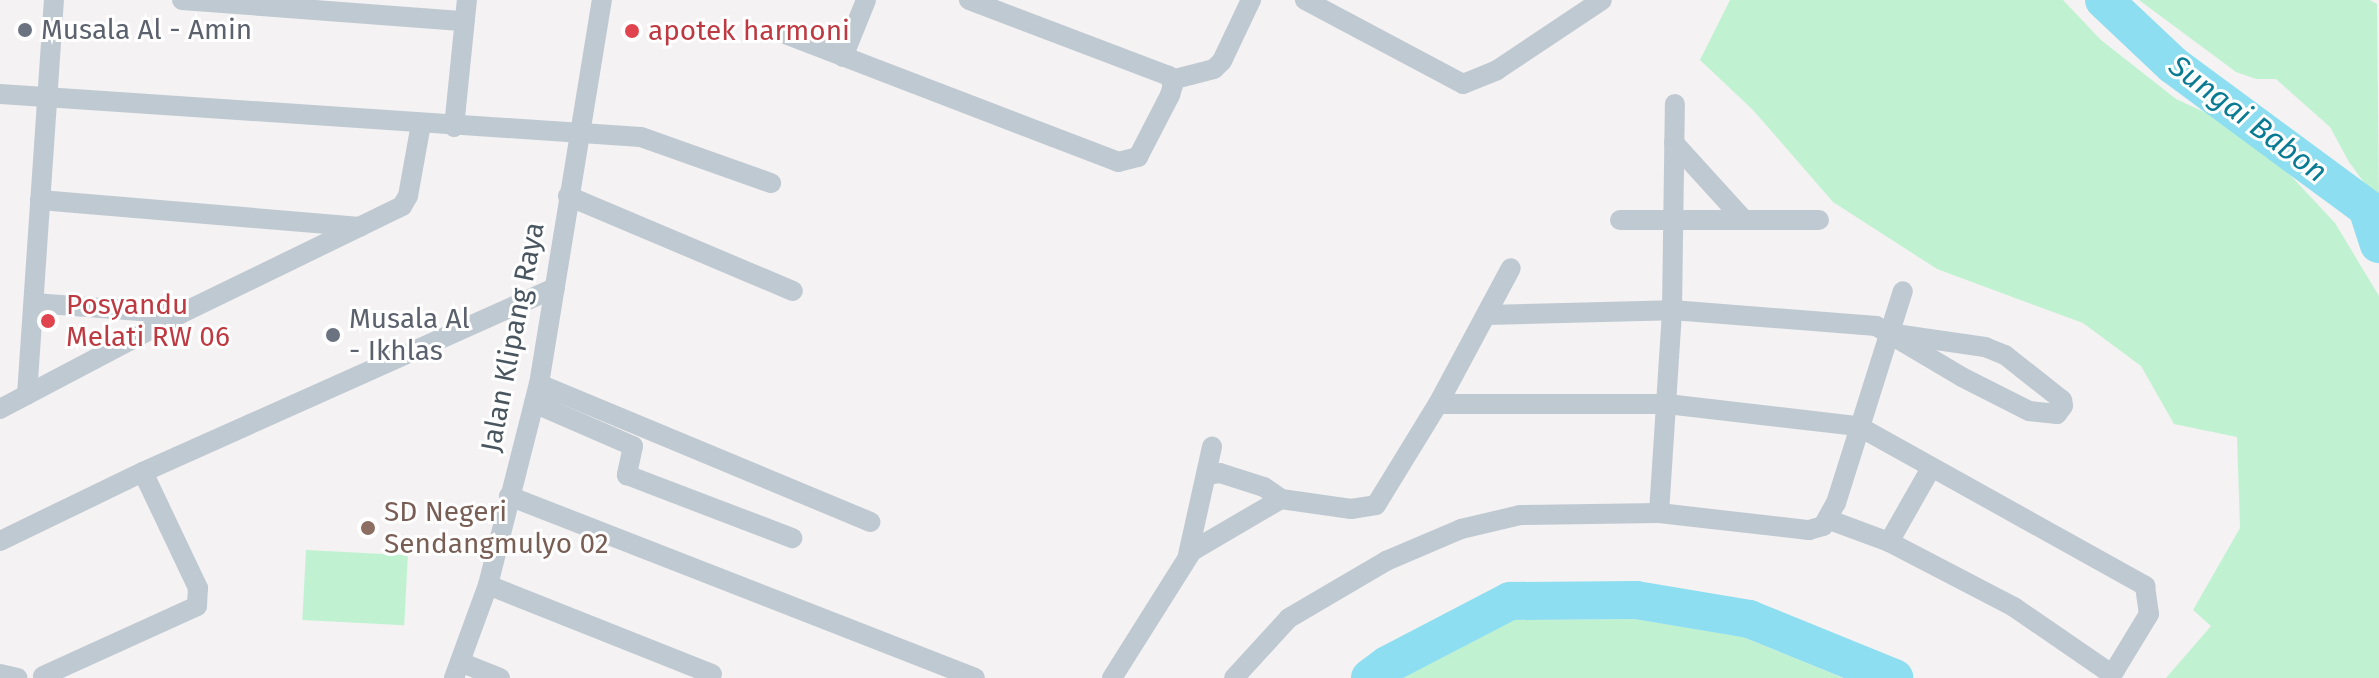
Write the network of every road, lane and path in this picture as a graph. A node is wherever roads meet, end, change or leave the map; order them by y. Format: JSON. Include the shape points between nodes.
{"nodes":[{"id":1,"x":54,"y":0,"type":"edge"},
{"id":2,"x":182,"y":0,"type":"edge"},
{"id":3,"x":467,"y":0,"type":"edge"},
{"id":4,"x":602,"y":0,"type":"edge"},
{"id":5,"x":866,"y":0,"type":"edge"},
{"id":6,"x":969,"y":0,"type":"edge"},
{"id":7,"x":1251,"y":0,"type":"edge"},
{"id":8,"x":1305,"y":0,"type":"edge"},
{"id":9,"x":1602,"y":0,"type":"edge"},
{"id":10,"x":464,"y":21,"type":"junction"},
{"id":11,"x":785,"y":34,"type":"dead end"},
{"id":12,"x":843,"y":57,"type":"junction"},
{"id":13,"x":1171,"y":80,"type":"junction"},
{"id":14,"x":0,"y":94,"type":"edge"},
{"id":15,"x":47,"y":95,"type":"junction"},
{"id":16,"x":1675,"y":104,"type":"dead end"},
{"id":17,"x":421,"y":124,"type":"junction"},
{"id":18,"x":454,"y":127,"type":"junction"},
{"id":19,"x":578,"y":131,"type":"junction"},
{"id":20,"x":1674,"y":143,"type":"junction"},
{"id":21,"x":771,"y":183,"type":"dead end"},
{"id":22,"x":568,"y":196,"type":"junction"},
{"id":23,"x":40,"y":200,"type":"junction"},
{"id":24,"x":1620,"y":220,"type":"dead end"},
{"id":25,"x":1673,"y":220,"type":"junction"},
{"id":26,"x":1744,"y":220,"type":"junction"},
{"id":27,"x":1819,"y":220,"type":"dead end"},
{"id":28,"x":360,"y":227,"type":"junction"},
{"id":29,"x":1511,"y":268,"type":"dead end"},
{"id":30,"x":555,"y":288,"type":"junction"},
{"id":31,"x":793,"y":291,"type":"dead end"},
{"id":32,"x":1903,"y":291,"type":"dead end"},
{"id":33,"x":34,"y":303,"type":"junction"},
{"id":34,"x":1672,"y":310,"type":"junction"},
{"id":35,"x":180,"y":314,"type":"junction"},
{"id":36,"x":1487,"y":315,"type":"junction"},
{"id":37,"x":1888,"y":333,"type":"junction"},
{"id":38,"x":536,"y":393,"type":"junction"},
{"id":39,"x":27,"y":395,"type":"junction"},
{"id":40,"x":1438,"y":404,"type":"junction"},
{"id":41,"x":1667,"y":404,"type":"junction"},
{"id":42,"x":0,"y":409,"type":"edge"},
{"id":43,"x":1858,"y":426,"type":"junction"},
{"id":44,"x":1212,"y":447,"type":"dead end"},
{"id":45,"x":1931,"y":468,"type":"junction"},
{"id":46,"x":143,"y":472,"type":"junction"},
{"id":47,"x":1206,"y":475,"type":"junction"},
{"id":48,"x":509,"y":496,"type":"junction"},
{"id":49,"x":1281,"y":499,"type":"junction"},
{"id":50,"x":1659,"y":513,"type":"junction"},
{"id":51,"x":1830,"y":520,"type":"junction"},
{"id":52,"x":870,"y":522,"type":"dead end"},
{"id":53,"x":792,"y":538,"type":"dead end"},
{"id":54,"x":0,"y":541,"type":"edge"},
{"id":55,"x":1889,"y":542,"type":"junction"},
{"id":56,"x":1188,"y":555,"type":"junction"},
{"id":57,"x":488,"y":585,"type":"junction"},
{"id":58,"x":457,"y":670,"type":"edge"},
{"id":59,"x":0,"y":674,"type":"edge"},
{"id":60,"x":712,"y":674,"type":"dead end"},
{"id":61,"x":43,"y":676,"type":"dead end"},
{"id":62,"x":18,"y":678,"type":"edge"},
{"id":63,"x":500,"y":678,"type":"edge"},
{"id":64,"x":975,"y":678,"type":"edge"},
{"id":65,"x":1112,"y":678,"type":"edge"},
{"id":66,"x":1234,"y":678,"type":"edge"}],
"edges":[{"from":1,"to":15,"type":"street"},
{"from":2,"to":10,"type":"street"},
{"from":3,"to":10,"type":"street"},
{"from":4,"to":19,"type":"street","name":"Jalan Klipang Raya"},
{"from":5,"to":12,"type":"street"},
{"from":6,"to":13,"type":"street","via":[[1165,73]]},
{"from":7,"to":13,"type":"street","via":[[1222,61],[1214,69]]},
{"from":8,"to":9,"type":"street","via":[[1463,84],[1497,70]]},
{"from":10,"to":18,"type":"street"},
{"from":11,"to":12,"type":"street"},
{"from":12,"to":13,"type":"street","via":[[1118,162],[1138,157],[1170,95]]},
{"from":14,"to":15,"type":"street"},
{"from":15,"to":17,"type":"street"},
{"from":15,"to":23,"type":"street"},
{"from":16,"to":20,"type":"street"},
{"from":17,"to":18,"type":"street"},
{"from":17,"to":28,"type":"street","via":[[406,201]]},
{"from":18,"to":19,"type":"street"},
{"from":19,"to":21,"type":"street","via":[[641,137]]},
{"from":19,"to":22,"type":"street","name":"Jalan Klipang Raya"},
{"from":20,"to":25,"type":"street"},
{"from":20,"to":26,"type":"street"},
{"from":22,"to":30,"type":"street","name":"Jalan Klipang Raya"},
{"from":22,"to":31,"type":"street"},
{"from":23,"to":28,"type":"street"},
{"from":23,"to":33,"type":"street"},
{"from":24,"to":25,"type":"street"},
{"from":25,"to":26,"type":"street"},
{"from":25,"to":34,"type":"street"},
{"from":26,"to":27,"type":"street"},
{"from":28,"to":35,"type":"street"},
{"from":29,"to":36,"type":"street"},
{"from":30,"to":38,"type":"street","name":"Jalan Klipang Raya"},
{"from":30,"to":46,"type":"street"},
{"from":32,"to":37,"type":"street"},
{"from":33,"to":35,"type":"street"},
{"from":33,"to":39,"type":"street"},
{"from":34,"to":36,"type":"street"},
{"from":34,"to":37,"type":"street","via":[[1876,326]]},
{"from":34,"to":41,"type":"street"},
{"from":35,"to":39,"type":"street"},
{"from":36,"to":40,"type":"street"},
{"from":37,"to":37,"type":"street","via":[[1985,347],[2005,355],[2063,406],[2057,414],[2029,411]]},
{"from":37,"to":43,"type":"street"},
{"from":38,"to":48,"type":"street","name":"Jalan Klipang Raya"},
{"from":38,"to":52,"type":"street"},
{"from":38,"to":53,"type":"street","via":[[633,446],[627,475]]},
{"from":39,"to":42,"type":"street"},
{"from":40,"to":41,"type":"street"},
{"from":40,"to":49,"type":"street","via":[[1376,505],[1351,509]]},
{"from":41,"to":43,"type":"street"},
{"from":41,"to":50,"type":"street"},
{"from":43,"to":45,"type":"street"},
{"from":43,"to":51,"type":"street"},
{"from":44,"to":47,"type":"street"},
{"from":45,"to":55,"type":"street"},
{"from":45,"to":55,"type":"street","via":[[2145,586],[2149,614],[2115,670],[2107,671],[2041,622]]},
{"from":46,"to":54,"type":"street"},
{"from":46,"to":61,"type":"street","via":[[198,588],[197,606]]},
{"from":47,"to":49,"type":"street","via":[[1220,473],[1264,487]]},
{"from":47,"to":56,"type":"street"},
{"from":48,"to":57,"type":"street","name":"Jalan Klipang Raya"},
{"from":48,"to":64,"type":"street"},
{"from":49,"to":56,"type":"street"},
{"from":50,"to":51,"type":"street","via":[[1809,530]]},
{"from":50,"to":66,"type":"street","via":[[1520,515],[1461,529],[1386,561],[1289,618]]},
{"from":51,"to":55,"type":"street"},
{"from":56,"to":65,"type":"street"},
{"from":57,"to":58,"type":"street","name":"Jalan Klipang Raya"},
{"from":57,"to":60,"type":"street"},
{"from":58,"to":63,"type":"street"},
{"from":59,"to":62,"type":"street"}]}
